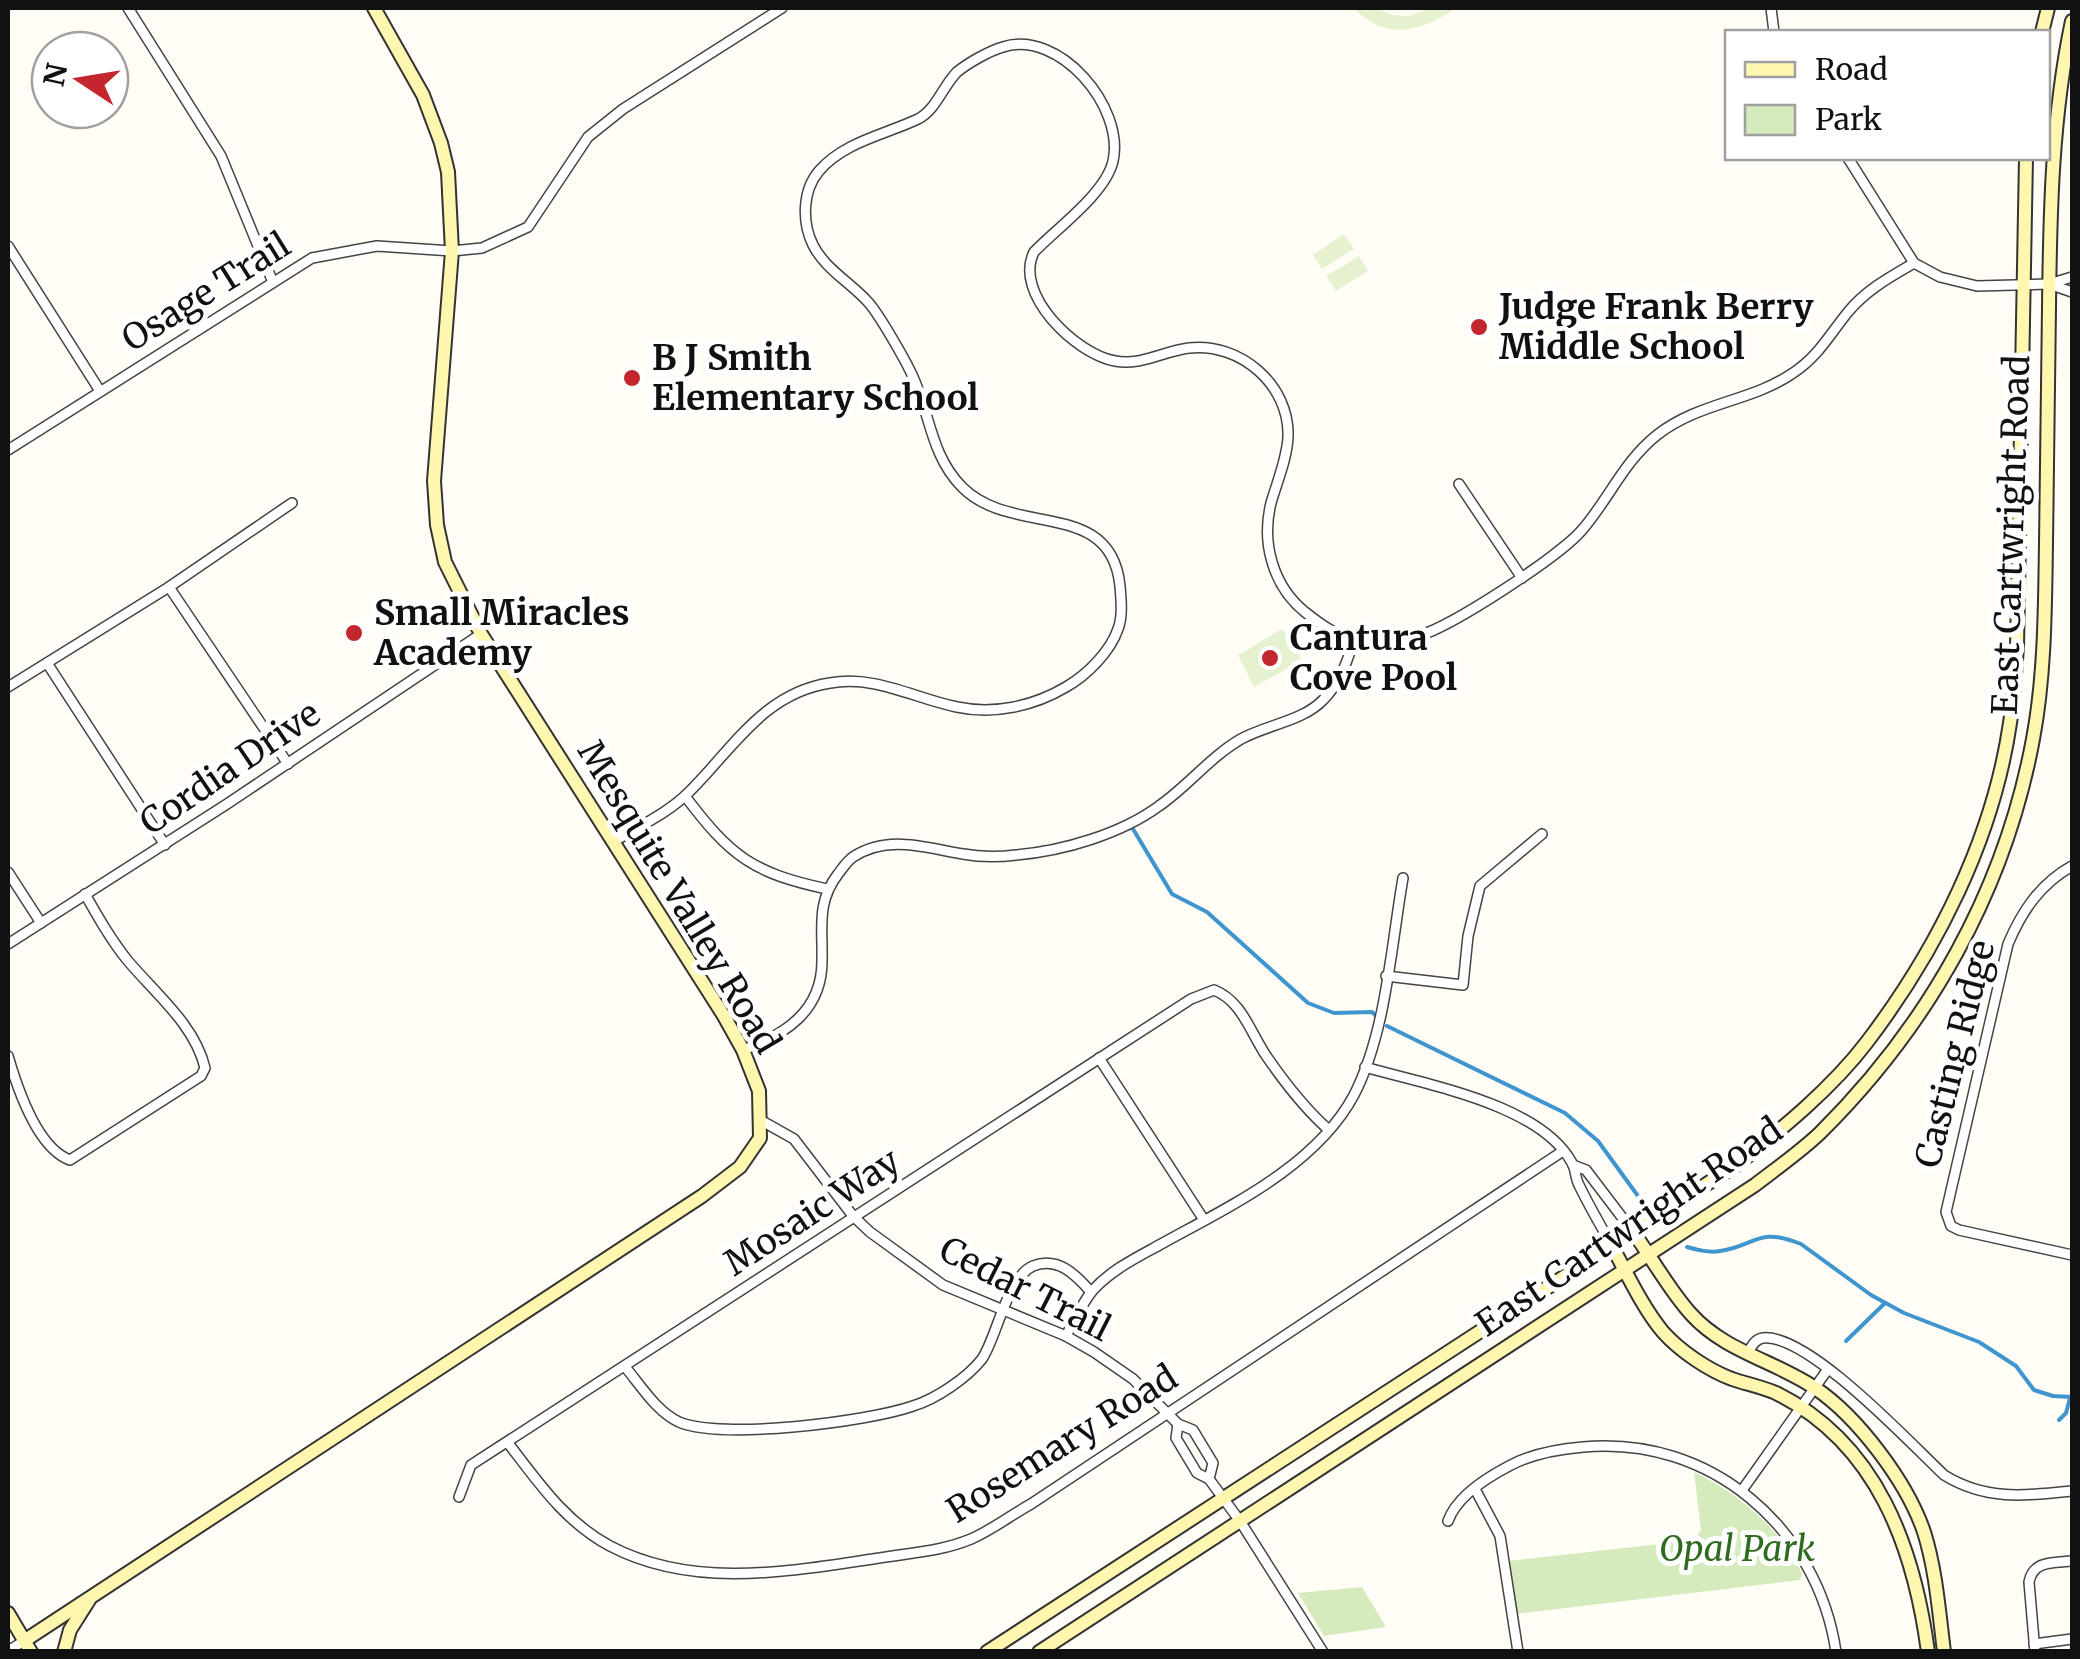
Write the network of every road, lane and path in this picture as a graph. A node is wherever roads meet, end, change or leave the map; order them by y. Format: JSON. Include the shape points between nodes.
{"nodes":[{"id":1,"x":128,"y":8,"type":"edge"},
{"id":2,"x":374,"y":8,"type":"edge"},
{"id":3,"x":782,"y":8,"type":"edge"},
{"id":4,"x":2072,"y":21,"type":"edge"},
{"id":5,"x":1849,"y":160,"type":"edge"},
{"id":6,"x":2026,"y":160,"type":"edge"},
{"id":7,"x":8,"y":246,"type":"edge"},
{"id":8,"x":452,"y":251,"type":"junction"},
{"id":9,"x":1914,"y":263,"type":"junction"},
{"id":10,"x":2072,"y":276,"type":"edge"},
{"id":11,"x":272,"y":280,"type":"junction"},
{"id":12,"x":2049,"y":284,"type":"junction"},
{"id":13,"x":2023,"y":285,"type":"junction"},
{"id":14,"x":2072,"y":292,"type":"edge"},
{"id":15,"x":100,"y":390,"type":"junction"},
{"id":16,"x":8,"y":450,"type":"edge"},
{"id":17,"x":1459,"y":484,"type":"dead end"},
{"id":18,"x":292,"y":503,"type":"dead end"},
{"id":19,"x":1522,"y":578,"type":"junction"},
{"id":20,"x":169,"y":587,"type":"junction"},
{"id":21,"x":481,"y":634,"type":"junction"},
{"id":22,"x":1354,"y":640,"type":"junction"},
{"id":23,"x":47,"y":662,"type":"junction"},
{"id":24,"x":8,"y":687,"type":"edge"},
{"id":25,"x":288,"y":764,"type":"junction"},
{"id":26,"x":686,"y":796,"type":"junction"},
{"id":27,"x":1542,"y":834,"type":"dead end"},
{"id":28,"x":615,"y":841,"type":"junction"},
{"id":29,"x":165,"y":845,"type":"junction"},
{"id":30,"x":2072,"y":866,"type":"edge"},
{"id":31,"x":8,"y":872,"type":"edge"},
{"id":32,"x":1404,"y":878,"type":"dead end"},
{"id":33,"x":827,"y":889,"type":"junction"},
{"id":34,"x":85,"y":894,"type":"junction"},
{"id":35,"x":41,"y":922,"type":"junction"},
{"id":36,"x":8,"y":944,"type":"edge"},
{"id":37,"x":1386,"y":976,"type":"junction"},
{"id":38,"x":743,"y":1050,"type":"junction"},
{"id":39,"x":8,"y":1056,"type":"edge"},
{"id":40,"x":1099,"y":1058,"type":"junction"},
{"id":41,"x":1365,"y":1067,"type":"junction"},
{"id":42,"x":762,"y":1121,"type":"junction"},
{"id":43,"x":1329,"y":1130,"type":"junction"},
{"id":44,"x":1563,"y":1151,"type":"junction"},
{"id":45,"x":1574,"y":1165,"type":"junction"},
{"id":46,"x":852,"y":1216,"type":"junction"},
{"id":47,"x":1204,"y":1220,"type":"junction"},
{"id":48,"x":1634,"y":1233,"type":"junction"},
{"id":49,"x":1612,"y":1246,"type":"junction"},
{"id":50,"x":1649,"y":1254,"type":"junction"},
{"id":51,"x":2072,"y":1255,"type":"edge"},
{"id":52,"x":1625,"y":1270,"type":"junction"},
{"id":53,"x":1090,"y":1292,"type":"junction"},
{"id":54,"x":1003,"y":1309,"type":"junction"},
{"id":55,"x":1066,"y":1336,"type":"junction"},
{"id":56,"x":1747,"y":1354,"type":"junction"},
{"id":57,"x":626,"y":1368,"type":"junction"},
{"id":58,"x":1828,"y":1369,"type":"junction"},
{"id":59,"x":1815,"y":1388,"type":"junction"},
{"id":60,"x":1802,"y":1407,"type":"junction"},
{"id":61,"x":1168,"y":1413,"type":"junction"},
{"id":62,"x":1178,"y":1424,"type":"junction"},
{"id":63,"x":508,"y":1443,"type":"junction"},
{"id":64,"x":1209,"y":1479,"type":"junction"},
{"id":65,"x":1475,"y":1489,"type":"junction"},
{"id":66,"x":1743,"y":1489,"type":"junction"},
{"id":67,"x":2072,"y":1491,"type":"edge"},
{"id":68,"x":459,"y":1497,"type":"dead end"},
{"id":69,"x":1223,"y":1499,"type":"junction"},
{"id":70,"x":1240,"y":1521,"type":"junction"},
{"id":71,"x":1448,"y":1521,"type":"dead end"},
{"id":72,"x":2072,"y":1561,"type":"edge"},
{"id":73,"x":96,"y":1591,"type":"junction"},
{"id":74,"x":8,"y":1613,"type":"edge"},
{"id":75,"x":2072,"y":1639,"type":"edge"},
{"id":76,"x":28,"y":1646,"type":"edge"},
{"id":77,"x":2035,"y":1648,"type":"edge"},
{"id":78,"x":8,"y":1652,"type":"edge"},
{"id":79,"x":64,"y":1652,"type":"edge"},
{"id":80,"x":986,"y":1652,"type":"edge"},
{"id":81,"x":1039,"y":1652,"type":"edge"},
{"id":82,"x":1323,"y":1652,"type":"edge"},
{"id":83,"x":1518,"y":1652,"type":"edge"},
{"id":84,"x":1836,"y":1652,"type":"edge"},
{"id":85,"x":1928,"y":1652,"type":"edge"},
{"id":86,"x":1944,"y":1652,"type":"edge"}],
"edges":[{"from":1,"to":11,"type":"street","via":[[220,156]]},
{"from":2,"to":8,"type":"main road","name":"Mesquite Valley Road","via":[[423,94],[441,143]]},
{"from":3,"to":8,"type":"street","name":"Osage Trail","via":[[588,137],[528,227],[482,248]]},
{"from":4,"to":12,"type":"main road","name":"East Cartwright Road","via":[[2056,128]]},
{"from":5,"to":9,"type":"street"},
{"from":6,"to":13,"type":"main road","name":"East Cartwright Road"},
{"from":7,"to":15,"type":"street"},
{"from":8,"to":11,"type":"street","name":"Osage Trail","via":[[353,248],[312,258]]},
{"from":8,"to":21,"type":"main road","name":"Mesquite Valley Road","via":[[436,510],[445,562]]},
{"from":9,"to":13,"type":"street","via":[[1977,286]]},
{"from":9,"to":19,"type":"street","via":[[1860,298],[1824,346],[1788,377],[1700,408],[1654,437],[1581,532]]},
{"from":10,"to":12,"type":"street"},
{"from":11,"to":15,"type":"street","name":"Osage Trail"},
{"from":12,"to":13,"type":"street"},
{"from":12,"to":14,"type":"street"},
{"from":12,"to":50,"type":"main road","name":"East Cartwright Road","via":[[2044,646],[2034,738],[2011,832],[1976,922],[1930,1001],[1818,1134],[1756,1185]]},
{"from":13,"to":48,"type":"main road","name":"East Cartwright Road","via":[[2018,647],[2010,725],[1972,859],[1914,975],[1865,1045],[1771,1137]]},
{"from":15,"to":16,"type":"street","name":"Osage Trail"},
{"from":17,"to":19,"type":"street"},
{"from":18,"to":20,"type":"street"},
{"from":19,"to":22,"type":"street","via":[[1422,636]]},
{"from":20,"to":23,"type":"street"},
{"from":20,"to":25,"type":"street"},
{"from":21,"to":25,"type":"street","name":"Cordia Drive"},
{"from":21,"to":28,"type":"main road","name":"Mesquite Valley Road"},
{"from":22,"to":26,"type":"street","via":[[1297,605],[1272,564],[1270,509],[1288,419],[1270,382],[1240,356],[1200,347],[1134,362],[1097,356],[1076,344],[1046,310],[1028,264],[1106,178],[1115,138],[1104,108],[1070,63],[1026,42],[1000,48],[958,72],[924,116],[834,154],[815,176],[805,218],[813,245],[871,304],[914,379],[948,470],[998,511],[1078,526],[1096,538],[1119,578],[1119,628],[1088,671],[1046,698],[1012,708],[958,708],[874,682],[806,688],[751,723]]},
{"from":22,"to":33,"type":"street","via":[[1346,667],[1322,702],[1228,747],[1158,807],[1103,835],[1016,855],[968,855],[904,842],[872,848],[850,858]]},
{"from":23,"to":24,"type":"street"},
{"from":23,"to":29,"type":"street"},
{"from":25,"to":29,"type":"street","name":"Cordia Drive"},
{"from":26,"to":28,"type":"street"},
{"from":26,"to":33,"type":"street","via":[[753,866]]},
{"from":27,"to":37,"type":"street","via":[[1480,886],[1463,985]]},
{"from":28,"to":38,"type":"main road","name":"Mesquite Valley Road"},
{"from":29,"to":34,"type":"street","name":"Cordia Drive"},
{"from":30,"to":51,"type":"street","name":"Casting Ridge","via":[[2035,894],[2008,944],[1946,1204],[1947,1220],[1959,1230]]},
{"from":31,"to":35,"type":"street"},
{"from":32,"to":37,"type":"street"},
{"from":33,"to":38,"type":"street","via":[[812,1003],[776,1038]]},
{"from":34,"to":35,"type":"street","name":"Cordia Drive"},
{"from":34,"to":39,"type":"street","via":[[129,962],[169,1005],[205,1068],[70,1160],[46,1140]]},
{"from":35,"to":36,"type":"street","name":"Cordia Drive"},
{"from":37,"to":41,"type":"street"},
{"from":38,"to":42,"type":"main road","name":"Mesquite Valley Road"},
{"from":40,"to":43,"type":"street","name":"Mosaic Way","via":[[1214,990],[1231,996],[1277,1070]]},
{"from":40,"to":46,"type":"street","name":"Mosaic Way"},
{"from":40,"to":47,"type":"street"},
{"from":41,"to":43,"type":"street"},
{"from":41,"to":44,"type":"street","via":[[1518,1113]]},
{"from":42,"to":46,"type":"street","name":"Cedar Trail","via":[[794,1139]]},
{"from":42,"to":73,"type":"main road","via":[[751,1154],[702,1196]]},
{"from":43,"to":47,"type":"street","via":[[1280,1173]]},
{"from":44,"to":45,"type":"street"},
{"from":44,"to":61,"type":"street","name":"Rosemary Road"},
{"from":45,"to":48,"type":"street","via":[[1586,1170]]},
{"from":45,"to":49,"type":"street"},
{"from":46,"to":54,"type":"street","name":"Cedar Trail","via":[[944,1285]]},
{"from":46,"to":57,"type":"street","name":"Mosaic Way"},
{"from":47,"to":53,"type":"street","via":[[1113,1271]]},
{"from":48,"to":49,"type":"main road","name":"East Cartwright Road"},
{"from":48,"to":50,"type":"main road"},
{"from":49,"to":52,"type":"main road"},
{"from":49,"to":69,"type":"main road","name":"East Cartwright Road"},
{"from":50,"to":52,"type":"main road","name":"East Cartwright Road"},
{"from":50,"to":56,"type":"main road","via":[[1690,1313]]},
{"from":52,"to":60,"type":"main road","via":[[1663,1332],[1708,1368]]},
{"from":52,"to":70,"type":"main road","name":"East Cartwright Road"},
{"from":53,"to":54,"type":"street","via":[[1068,1268],[1036,1264]]},
{"from":53,"to":55,"type":"street"},
{"from":54,"to":55,"type":"street","name":"Cedar Trail"},
{"from":54,"to":57,"type":"street","via":[[982,1359],[948,1388],[914,1406],[836,1421],[694,1427],[674,1420]]},
{"from":55,"to":61,"type":"street","name":"Cedar Trail","via":[[1133,1379]]},
{"from":56,"to":58,"type":"street","via":[[1756,1340],[1774,1340]]},
{"from":56,"to":59,"type":"main road"},
{"from":57,"to":63,"type":"street","name":"Mosaic Way"},
{"from":58,"to":59,"type":"street"},
{"from":58,"to":67,"type":"street","via":[[1962,1486],[2021,1497]]},
{"from":59,"to":60,"type":"street"},
{"from":59,"to":86,"type":"main road","via":[[1852,1420],[1891,1470],[1923,1530]]},
{"from":60,"to":66,"type":"street"},
{"from":60,"to":85,"type":"main road","via":[[1844,1442],[1888,1504],[1918,1588]]},
{"from":61,"to":62,"type":"street","name":"Cedar Trail"},
{"from":61,"to":63,"type":"street","name":"Rosemary Road","via":[[972,1538],[934,1551],[783,1573],[676,1569],[612,1547],[551,1500]]},
{"from":62,"to":64,"type":"street","name":"Cedar Trail","via":[[1176,1438],[1197,1473]]},
{"from":62,"to":64,"type":"street","name":"Cedar Trail","via":[[1193,1430],[1213,1463]]},
{"from":63,"to":68,"type":"street","name":"Mosaic Way","via":[[471,1465]]},
{"from":64,"to":69,"type":"street","name":"Cedar Trail"},
{"from":65,"to":66,"type":"street","via":[[1543,1454],[1621,1446],[1690,1461]]},
{"from":65,"to":71,"type":"street"},
{"from":65,"to":83,"type":"street","via":[[1500,1536]]},
{"from":66,"to":84,"type":"street","via":[[1806,1562]]},
{"from":69,"to":70,"type":"street","name":"Cedar Trail"},
{"from":69,"to":80,"type":"main road","name":"East Cartwright Road"},
{"from":70,"to":81,"type":"main road","name":"East Cartwright Road"},
{"from":70,"to":82,"type":"street","name":"Cedar Trail"},
{"from":72,"to":77,"type":"street","via":[[2031,1572]]},
{"from":73,"to":76,"type":"main road"},
{"from":73,"to":79,"type":"main road"},
{"from":74,"to":76,"type":"main road"},
{"from":75,"to":77,"type":"street"},
{"from":76,"to":78,"type":"street"}]}
